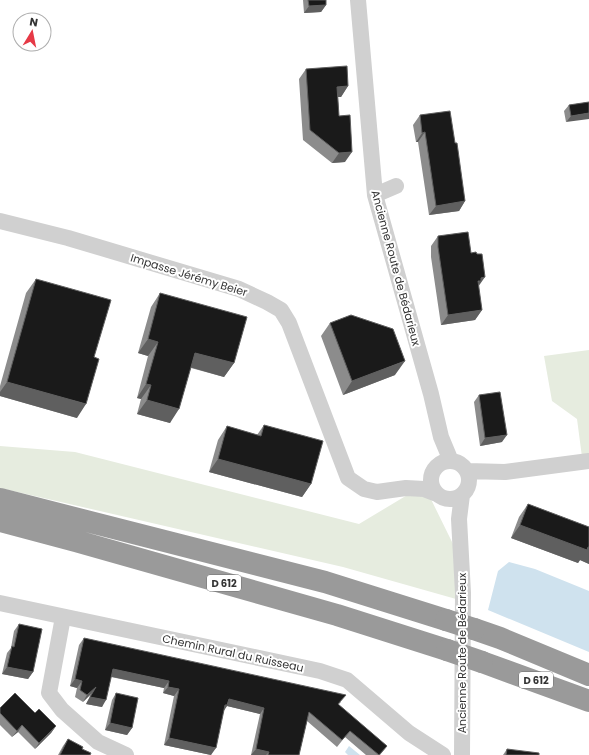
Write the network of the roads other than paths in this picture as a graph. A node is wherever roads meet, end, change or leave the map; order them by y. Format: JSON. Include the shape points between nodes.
{"nodes":[{"id":1,"x":358,"y":0,"type":"edge"},
{"id":2,"x":396,"y":186,"type":"dead end"},
{"id":3,"x":374,"y":195,"type":"junction"},
{"id":4,"x":0,"y":221,"type":"edge"},
{"id":5,"x":441,"y":437,"type":"junction"},
{"id":6,"x":451,"y":461,"type":"junction"},
{"id":7,"x":589,"y":461,"type":"edge"},
{"id":8,"x":467,"y":471,"type":"junction"},
{"id":9,"x":434,"y":472,"type":"junction"},
{"id":10,"x":505,"y":472,"type":"junction"},
{"id":11,"x":406,"y":488,"type":"junction"},
{"id":12,"x":464,"y":492,"type":"junction"},
{"id":13,"x":440,"y":496,"type":"junction"},
{"id":14,"x":0,"y":499,"type":"edge"},
{"id":15,"x":0,"y":521,"type":"edge"},
{"id":16,"x":461,"y":551,"type":"junction"},
{"id":17,"x":0,"y":603,"type":"edge"},
{"id":18,"x":63,"y":617,"type":"junction"},
{"id":19,"x":500,"y":638,"type":"junction"},
{"id":20,"x":589,"y":662,"type":"edge"},
{"id":21,"x":589,"y":675,"type":"edge"},
{"id":22,"x":589,"y":701,"type":"edge"},
{"id":23,"x":439,"y":754,"type":"edge"},
{"id":24,"x":126,"y":755,"type":"edge"},
{"id":25,"x":462,"y":755,"type":"edge"}],
"edges":[{"from":1,"to":3,"type":"street","name":"Ancienne Route de Bédarieux"},
{"from":2,"to":3,"type":"street"},
{"from":3,"to":5,"type":"street","name":"Ancienne Route de Bédarieux"},
{"from":4,"to":11,"type":"street","name":"Impasse Jérémy Beier","via":[[239,288],[281,310],[289,323],[348,478],[364,489],[376,492]]},
{"from":5,"to":6,"type":"street","name":"Ancienne Route de Bédarieux"},
{"from":5,"to":9,"type":"street","name":"Ancienne Route de Bédarieux"},
{"from":6,"to":8,"type":"street","via":[[460,464]]},
{"from":6,"to":9,"type":"street","via":[[445,462]]},
{"from":7,"to":10,"type":"street"},
{"from":8,"to":10,"type":"street"},
{"from":8,"to":12,"type":"street","via":[[469,481]]},
{"from":9,"to":11,"type":"street","name":"Impasse Jérémy Beier"},
{"from":9,"to":13,"type":"street","via":[[431,483]]},
{"from":10,"to":12,"type":"street"},
{"from":11,"to":13,"type":"street","name":"Impasse Jérémy Beier","via":[[424,489]]},
{"from":12,"to":13,"type":"street","via":[[453,499]]},
{"from":12,"to":16,"type":"street","name":"Ancienne Route de Bédarieux","via":[[459,518]]},
{"from":13,"to":16,"type":"street","name":"Ancienne Route de Bédarieux","via":[[454,518]]},
{"from":14,"to":19,"type":"highway","number":"D 612","bridge":true,"via":[[325,582]]},
{"from":15,"to":22,"type":"highway","number":"D 612","bridge":true,"via":[[337,615],[519,674]]},
{"from":16,"to":25,"type":"street","name":"Ancienne Route de Bédarieux"},
{"from":17,"to":18,"type":"street","name":"Chemin Rural du Ruisseau"},
{"from":18,"to":23,"type":"street","name":"Chemin Rural du Ruisseau","via":[[320,671],[347,680],[409,733]]},
{"from":18,"to":24,"type":"street","via":[[49,693],[62,710],[98,742]]},
{"from":19,"to":20,"type":"highway","via":[[574,655]]},
{"from":19,"to":21,"type":"highway","number":"D 612"}]}
